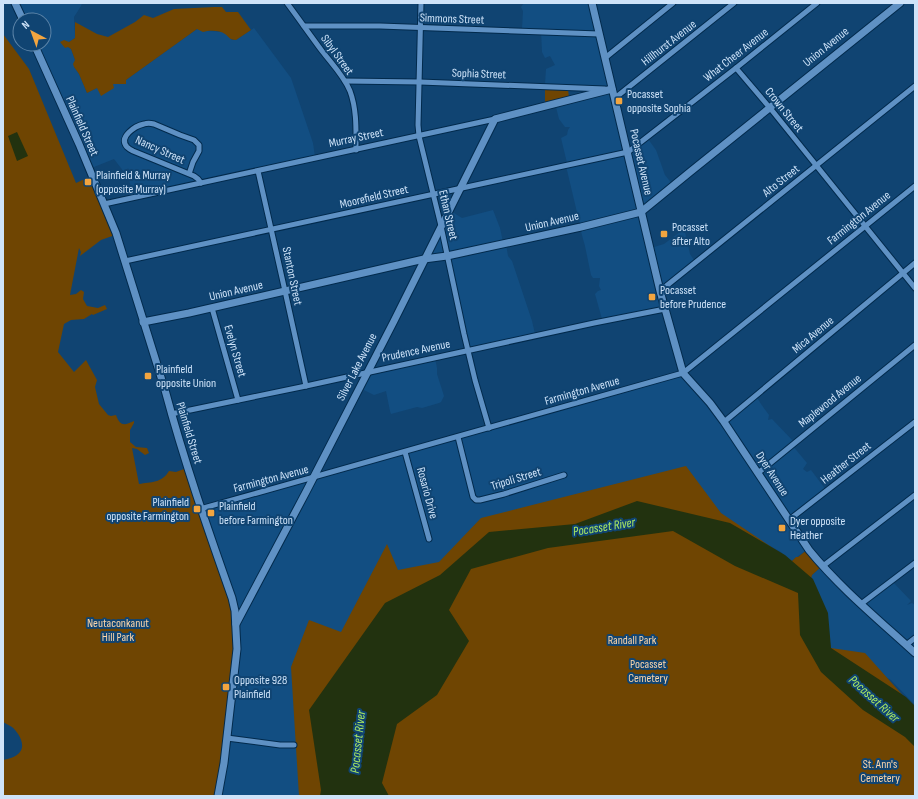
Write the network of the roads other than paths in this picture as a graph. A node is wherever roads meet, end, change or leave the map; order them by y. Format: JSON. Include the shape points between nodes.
{"nodes":[{"id":1,"x":288,"y":3,"type":"edge"},
{"id":2,"x":421,"y":3,"type":"edge"},
{"id":3,"x":592,"y":3,"type":"edge"},
{"id":4,"x":673,"y":3,"type":"edge"},
{"id":5,"x":734,"y":3,"type":"edge"},
{"id":6,"x":817,"y":3,"type":"edge"},
{"id":7,"x":900,"y":3,"type":"edge"},
{"id":8,"x":304,"y":26,"type":"junction"},
{"id":9,"x":421,"y":28,"type":"junction"},
{"id":10,"x":599,"y":34,"type":"junction"},
{"id":11,"x":38,"y":52,"type":"edge"},
{"id":12,"x":605,"y":58,"type":"junction"},
{"id":13,"x":736,"y":68,"type":"junction"},
{"id":14,"x":345,"y":81,"type":"junction"},
{"id":15,"x":420,"y":82,"type":"junction"},
{"id":16,"x":915,"y":86,"type":"edge"},
{"id":17,"x":612,"y":89,"type":"junction"},
{"id":18,"x":615,"y":98,"type":"junction"},
{"id":19,"x":770,"y":108,"type":"junction"},
{"id":20,"x":495,"y":119,"type":"junction"},
{"id":21,"x":419,"y":136,"type":"junction"},
{"id":22,"x":356,"y":150,"type":"junction"},
{"id":23,"x":628,"y":152,"type":"junction"},
{"id":24,"x":816,"y":165,"type":"junction"},
{"id":25,"x":258,"y":171,"type":"junction"},
{"id":26,"x":189,"y":174,"type":"junction"},
{"id":27,"x":201,"y":183,"type":"junction"},
{"id":28,"x":915,"y":186,"type":"edge"},
{"id":29,"x":460,"y":188,"type":"junction"},
{"id":30,"x":433,"y":194,"type":"junction"},
{"id":31,"x":104,"y":204,"type":"junction"},
{"id":32,"x":641,"y":212,"type":"junction"},
{"id":33,"x":441,"y":226,"type":"junction"},
{"id":34,"x":866,"y":226,"type":"junction"},
{"id":35,"x":271,"y":229,"type":"junction"},
{"id":36,"x":448,"y":256,"type":"junction"},
{"id":37,"x":424,"y":259,"type":"junction"},
{"id":38,"x":125,"y":261,"type":"junction"},
{"id":39,"x":915,"y":263,"type":"edge"},
{"id":40,"x":903,"y":273,"type":"junction"},
{"id":41,"x":915,"y":288,"type":"edge"},
{"id":42,"x":660,"y":290,"type":"junction"},
{"id":43,"x":286,"y":291,"type":"junction"},
{"id":44,"x":664,"y":305,"type":"junction"},
{"id":45,"x":212,"y":308,"type":"junction"},
{"id":46,"x":143,"y":322,"type":"junction"},
{"id":47,"x":915,"y":345,"type":"edge"},
{"id":48,"x":468,"y":350,"type":"junction"},
{"id":49,"x":367,"y":372,"type":"junction"},
{"id":50,"x":683,"y":373,"type":"junction"},
{"id":51,"x":306,"y":386,"type":"junction"},
{"id":52,"x":238,"y":400,"type":"junction"},
{"id":53,"x":171,"y":414,"type":"junction"},
{"id":54,"x":724,"y":422,"type":"junction"},
{"id":55,"x":915,"y":422,"type":"edge"},
{"id":56,"x":489,"y":428,"type":"junction"},
{"id":57,"x":458,"y":437,"type":"junction"},
{"id":58,"x":405,"y":452,"type":"junction"},
{"id":59,"x":758,"y":473,"type":"junction"},
{"id":60,"x":564,"y":475,"type":"dead end"},
{"id":61,"x":313,"y":478,"type":"junction"},
{"id":62,"x":915,"y":495,"type":"edge"},
{"id":63,"x":200,"y":509,"type":"junction"},
{"id":64,"x":789,"y":520,"type":"junction"},
{"id":65,"x":429,"y":538,"type":"dead end"},
{"id":66,"x":915,"y":563,"type":"edge"},
{"id":67,"x":822,"y":566,"type":"junction"},
{"id":68,"x":862,"y":604,"type":"junction"},
{"id":69,"x":236,"y":624,"type":"junction"},
{"id":70,"x":915,"y":638,"type":"edge"},
{"id":71,"x":906,"y":645,"type":"junction"},
{"id":72,"x":915,"y":653,"type":"edge"},
{"id":73,"x":227,"y":738,"type":"junction"},
{"id":74,"x":294,"y":745,"type":"dead end"},
{"id":75,"x":218,"y":796,"type":"edge"}],
"edges":[{"from":1,"to":8,"type":"street","name":"Sibyl Street"},
{"from":2,"to":9,"type":"street","name":"Ethan Street"},
{"from":3,"to":10,"type":"main road","name":"Pocasset Avenue"},
{"from":4,"to":12,"type":"street"},
{"from":5,"to":18,"type":"street","name":"Hillhurst Avenue"},
{"from":6,"to":13,"type":"street","name":"What Cheer Avenue"},
{"from":7,"to":19,"type":"main road","name":"Union Avenue"},
{"from":8,"to":9,"type":"street","name":"Simmons Street"},
{"from":8,"to":14,"type":"street","name":"Sibyl Street"},
{"from":9,"to":10,"type":"street","name":"Simmons Street"},
{"from":9,"to":15,"type":"street","name":"Ethan Street"},
{"from":10,"to":12,"type":"main road","name":"Pocasset Avenue"},
{"from":11,"to":31,"type":"main road","name":"Plainfield Street"},
{"from":12,"to":17,"type":"main road","name":"Pocasset Avenue"},
{"from":13,"to":19,"type":"street","name":"Crown Street"},
{"from":13,"to":23,"type":"street","name":"What Cheer Avenue"},
{"from":14,"to":15,"type":"street","name":"Sophia Street"},
{"from":14,"to":22,"type":"street","name":"Sibyl Street","via":[[355,114]]},
{"from":15,"to":17,"type":"street","name":"Sophia Street"},
{"from":15,"to":21,"type":"street","name":"Ethan Street"},
{"from":16,"to":24,"type":"street","name":"Alto Street"},
{"from":17,"to":18,"type":"main road","name":"Pocasset Avenue"},
{"from":17,"to":20,"type":"main road","name":"Murray Street"},
{"from":18,"to":23,"type":"main road","name":"Pocasset Avenue"},
{"from":19,"to":24,"type":"street","name":"Crown Street"},
{"from":19,"to":32,"type":"main road","name":"Union Avenue"},
{"from":20,"to":21,"type":"street","name":"Murray Street"},
{"from":20,"to":29,"type":"main road","name":"Silver Lake Avenue"},
{"from":21,"to":22,"type":"street","name":"Murray Street"},
{"from":21,"to":30,"type":"street","name":"Ethan Street"},
{"from":22,"to":25,"type":"street","name":"Murray Street"},
{"from":23,"to":29,"type":"street","name":"Moorefield Street"},
{"from":23,"to":32,"type":"main road","name":"Pocasset Avenue"},
{"from":24,"to":34,"type":"street","name":"Crown Street"},
{"from":24,"to":42,"type":"street","name":"Alto Street"},
{"from":25,"to":27,"type":"street","name":"Murray Street"},
{"from":25,"to":35,"type":"street","name":"Stanton Street"},
{"from":26,"to":26,"type":"street","name":"Nancy Street","via":[[133,151],[126,145],[127,134],[138,126],[150,123],[194,140],[200,148]]},
{"from":26,"to":27,"type":"street","name":"Nancy Street"},
{"from":27,"to":31,"type":"street","name":"Murray Street"},
{"from":28,"to":34,"type":"street","name":"Farmington Avenue"},
{"from":29,"to":30,"type":"street","name":"Moorefield Street"},
{"from":29,"to":33,"type":"main road","name":"Silver Lake Avenue"},
{"from":30,"to":33,"type":"street","name":"Ethan Street"},
{"from":30,"to":35,"type":"street","name":"Moorefield Street"},
{"from":31,"to":38,"type":"main road","name":"Plainfield Street"},
{"from":32,"to":36,"type":"main road","name":"Union Avenue"},
{"from":32,"to":42,"type":"main road","name":"Pocasset Avenue"},
{"from":33,"to":36,"type":"street","name":"Ethan Street"},
{"from":33,"to":37,"type":"main road","name":"Silver Lake Avenue"},
{"from":34,"to":40,"type":"street","name":"Crown Street"},
{"from":34,"to":50,"type":"street","name":"Farmington Avenue"},
{"from":35,"to":38,"type":"street","name":"Moorefield Street"},
{"from":35,"to":43,"type":"street","name":"Stanton Street"},
{"from":36,"to":37,"type":"main road","name":"Union Avenue"},
{"from":36,"to":48,"type":"street","name":"Ethan Street"},
{"from":37,"to":43,"type":"main road","name":"Union Avenue"},
{"from":37,"to":49,"type":"main road","name":"Silver Lake Avenue"},
{"from":38,"to":46,"type":"main road","name":"Plainfield Street"},
{"from":39,"to":40,"type":"street","name":"Mica Avenue"},
{"from":40,"to":41,"type":"street","name":"Crown Street"},
{"from":40,"to":54,"type":"street","name":"Mica Avenue"},
{"from":42,"to":44,"type":"main road","name":"Pocasset Avenue"},
{"from":43,"to":45,"type":"main road","name":"Union Avenue"},
{"from":43,"to":51,"type":"street","name":"Stanton Street"},
{"from":44,"to":48,"type":"street","name":"Prudence Avenue"},
{"from":44,"to":50,"type":"main road","name":"Dyer Avenue"},
{"from":45,"to":46,"type":"main road","name":"Union Avenue"},
{"from":45,"to":52,"type":"street","name":"Evelyn Street"},
{"from":46,"to":53,"type":"main road","name":"Plainfield Street"},
{"from":47,"to":59,"type":"street","name":"Maplewood Avenue"},
{"from":48,"to":49,"type":"street","name":"Prudence Avenue"},
{"from":48,"to":56,"type":"street","name":"Ethan Street"},
{"from":49,"to":51,"type":"street","name":"Prudence Avenue"},
{"from":49,"to":61,"type":"main road","name":"Silver Lake Avenue"},
{"from":50,"to":54,"type":"main road","name":"Dyer Avenue"},
{"from":50,"to":56,"type":"street","name":"Farmington Avenue"},
{"from":51,"to":52,"type":"street","name":"Prudence Avenue"},
{"from":52,"to":53,"type":"street","name":"Prudence Avenue"},
{"from":53,"to":63,"type":"main road","name":"Plainfield Street"},
{"from":54,"to":59,"type":"main road","name":"Dyer Avenue"},
{"from":55,"to":64,"type":"street","name":"Heather Street"},
{"from":56,"to":57,"type":"street","name":"Farmington Avenue"},
{"from":57,"to":58,"type":"street","name":"Farmington Avenue"},
{"from":57,"to":60,"type":"street","name":"Tripoli Street","via":[[476,500]]},
{"from":58,"to":61,"type":"street","name":"Farmington Avenue"},
{"from":58,"to":65,"type":"street","name":"Rosario Drive"},
{"from":59,"to":64,"type":"main road","name":"Dyer Avenue"},
{"from":61,"to":63,"type":"street","name":"Farmington Avenue"},
{"from":61,"to":69,"type":"main road","name":"Silver Lake Avenue"},
{"from":62,"to":67,"type":"street"},
{"from":63,"to":69,"type":"main road","name":"Plainfield Street","via":[[232,598]]},
{"from":64,"to":67,"type":"main road","name":"Dyer Avenue"},
{"from":66,"to":68,"type":"street"},
{"from":67,"to":68,"type":"main road","name":"Dyer Avenue"},
{"from":68,"to":71,"type":"main road","name":"Dyer Avenue"},
{"from":69,"to":73,"type":"main road","name":"Plainfield Street","via":[[237,649]]},
{"from":70,"to":71,"type":"street"},
{"from":71,"to":72,"type":"main road","name":"Dyer Avenue"},
{"from":73,"to":74,"type":"street"},
{"from":73,"to":75,"type":"main road","name":"Plainfield Street"}]}
